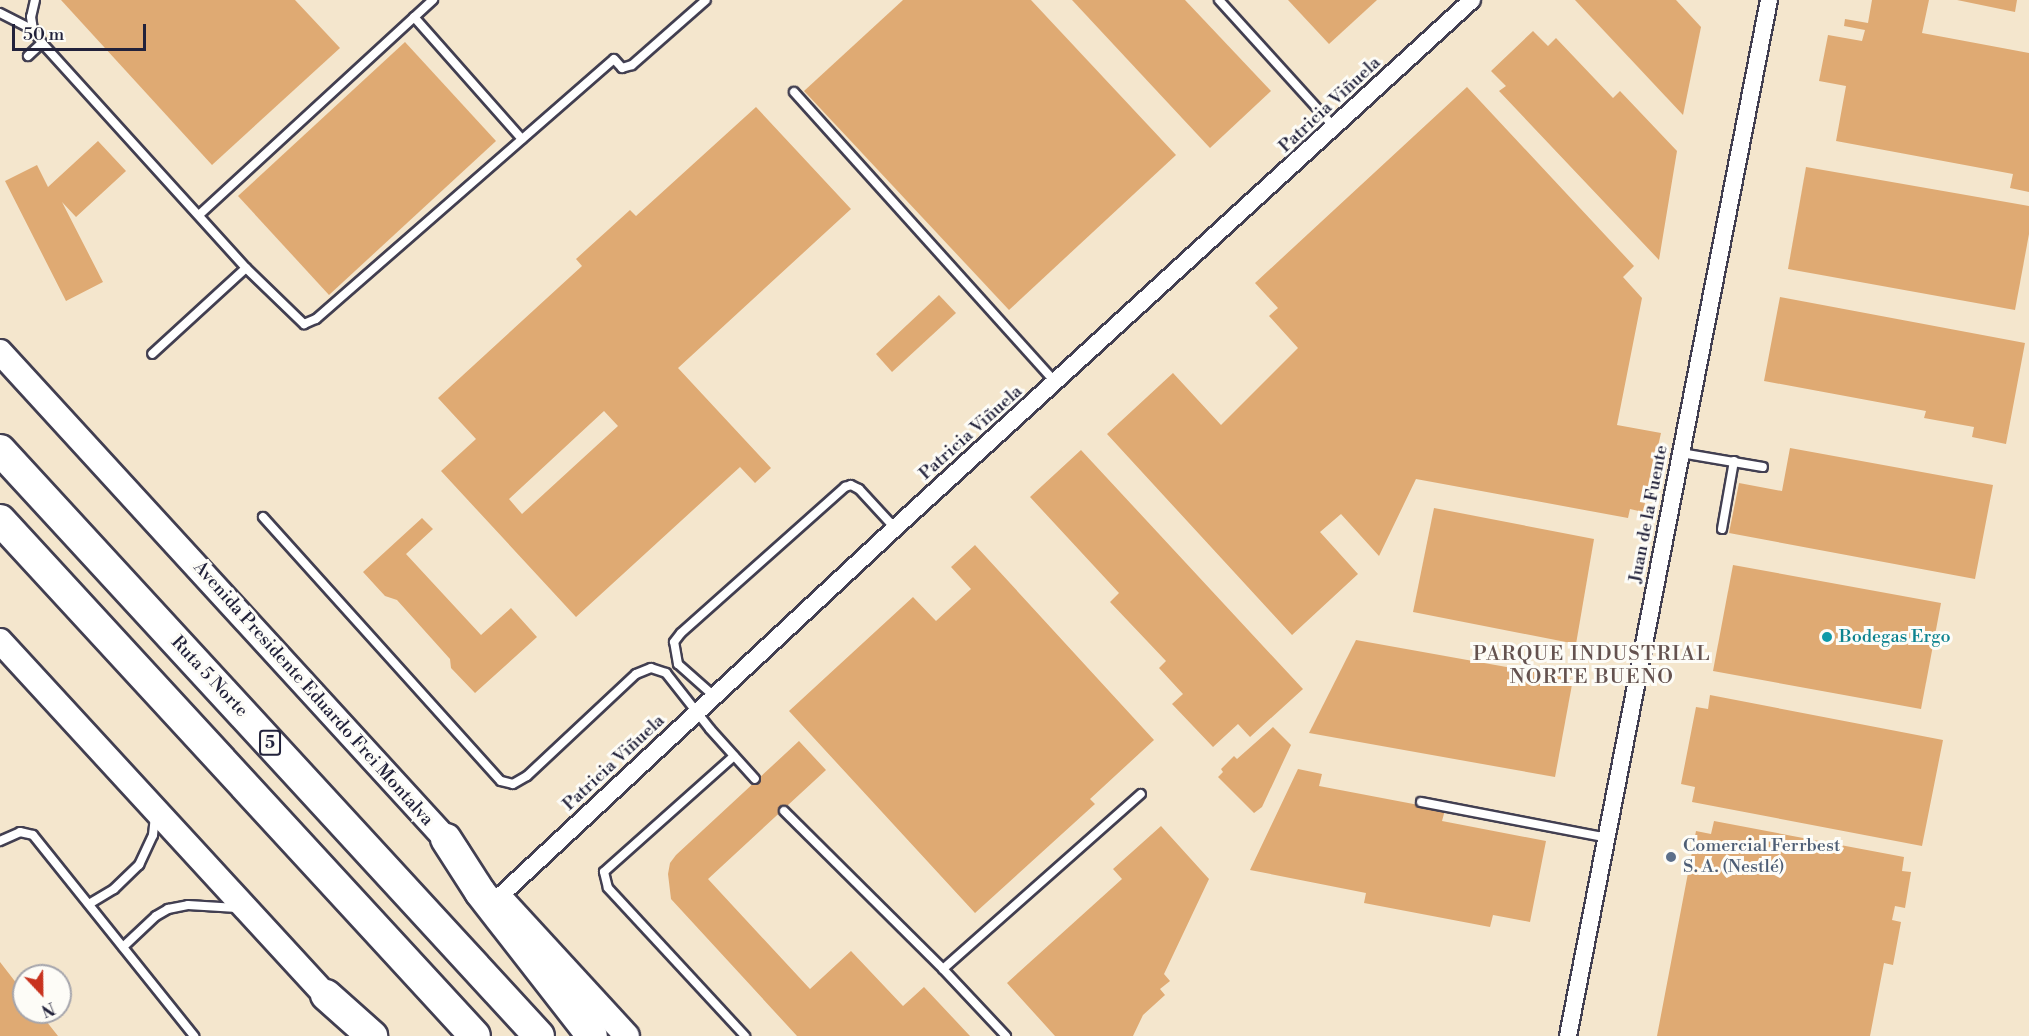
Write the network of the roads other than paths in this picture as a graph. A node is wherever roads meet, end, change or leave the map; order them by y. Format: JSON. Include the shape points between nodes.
{"nodes":[{"id":1,"x":35,"y":0,"type":"edge"},
{"id":2,"x":433,"y":0,"type":"edge"},
{"id":3,"x":706,"y":0,"type":"edge"},
{"id":4,"x":1219,"y":0,"type":"edge"},
{"id":5,"x":1472,"y":0,"type":"edge"},
{"id":6,"x":1769,"y":0,"type":"edge"},
{"id":7,"x":0,"y":14,"type":"edge"},
{"id":8,"x":414,"y":17,"type":"junction"},
{"id":9,"x":33,"y":30,"type":"junction"},
{"id":10,"x":42,"y":43,"type":"junction"},
{"id":11,"x":28,"y":56,"type":"dead end"},
{"id":12,"x":794,"y":92,"type":"dead end"},
{"id":13,"x":1335,"y":127,"type":"junction"},
{"id":14,"x":522,"y":139,"type":"junction"},
{"id":15,"x":199,"y":215,"type":"junction"},
{"id":16,"x":246,"y":268,"type":"junction"},
{"id":17,"x":0,"y":352,"type":"edge"},
{"id":18,"x":152,"y":354,"type":"dead end"},
{"id":19,"x":1055,"y":382,"type":"junction"},
{"id":20,"x":0,"y":450,"type":"edge"},
{"id":21,"x":1681,"y":453,"type":"junction"},
{"id":22,"x":1734,"y":461,"type":"junction"},
{"id":23,"x":1763,"y":467,"type":"dead end"},
{"id":24,"x":263,"y":517,"type":"dead end"},
{"id":25,"x":0,"y":520,"type":"edge"},
{"id":26,"x":895,"y":528,"type":"junction"},
{"id":27,"x":1722,"y":529,"type":"dead end"},
{"id":28,"x":0,"y":641,"type":"edge"},
{"id":29,"x":714,"y":696,"type":"junction"},
{"id":30,"x":698,"y":712,"type":"junction"},
{"id":31,"x":734,"y":756,"type":"junction"},
{"id":32,"x":755,"y":779,"type":"dead end"},
{"id":33,"x":1141,"y":794,"type":"dead end"},
{"id":34,"x":1421,"y":802,"type":"dead end"},
{"id":35,"x":155,"y":809,"type":"junction"},
{"id":36,"x":784,"y":811,"type":"dead end"},
{"id":37,"x":1608,"y":838,"type":"junction"},
{"id":38,"x":446,"y":839,"type":"junction"},
{"id":39,"x":0,"y":841,"type":"edge"},
{"id":40,"x":499,"y":897,"type":"junction"},
{"id":41,"x":89,"y":904,"type":"junction"},
{"id":42,"x":247,"y":909,"type":"junction"},
{"id":43,"x":123,"y":947,"type":"junction"},
{"id":44,"x":943,"y":969,"type":"junction"},
{"id":45,"x":326,"y":995,"type":"junction"},
{"id":46,"x":194,"y":1036,"type":"edge"},
{"id":47,"x":363,"y":1036,"type":"edge"},
{"id":48,"x":372,"y":1036,"type":"edge"},
{"id":49,"x":475,"y":1036,"type":"edge"},
{"id":50,"x":539,"y":1036,"type":"edge"},
{"id":51,"x":591,"y":1036,"type":"edge"},
{"id":52,"x":627,"y":1036,"type":"edge"},
{"id":53,"x":745,"y":1036,"type":"edge"},
{"id":54,"x":1006,"y":1036,"type":"edge"},
{"id":55,"x":1568,"y":1036,"type":"edge"}],
"edges":[{"from":1,"to":9,"type":"lane"},
{"from":2,"to":8,"type":"lane"},
{"from":3,"to":14,"type":"lane","via":[[632,65],[622,68],[614,59]]},
{"from":4,"to":13,"type":"lane"},
{"from":5,"to":13,"type":"street","name":"Patricia Viñuela"},
{"from":6,"to":21,"type":"street","name":"Juan de la Fuente"},
{"from":7,"to":9,"type":"lane"},
{"from":8,"to":14,"type":"lane"},
{"from":8,"to":15,"type":"lane"},
{"from":9,"to":10,"type":"lane"},
{"from":10,"to":11,"type":"lane"},
{"from":10,"to":15,"type":"lane"},
{"from":12,"to":19,"type":"lane"},
{"from":13,"to":19,"type":"street","name":"Patricia Viñuela"},
{"from":14,"to":16,"type":"lane","via":[[316,319],[304,324]]},
{"from":15,"to":16,"type":"lane"},
{"from":16,"to":18,"type":"lane"},
{"from":17,"to":38,"type":"main road","name":"Avenida Presidente Eduardo Frei Montalva"},
{"from":19,"to":26,"type":"street","name":"Patricia Viñuela"},
{"from":20,"to":50,"type":"highway","name":"Ruta 5 Norte","number":"5"},
{"from":21,"to":22,"type":"lane"},
{"from":21,"to":37,"type":"street","name":"Juan de la Fuente"},
{"from":22,"to":23,"type":"lane"},
{"from":22,"to":27,"type":"lane"},
{"from":24,"to":30,"type":"lane","via":[[501,781],[513,784],[527,776],[636,674],[651,668],[666,673]]},
{"from":25,"to":49,"type":"highway"},
{"from":26,"to":29,"type":"street","name":"Patricia Viñuela"},
{"from":26,"to":29,"type":"lane","via":[[859,489],[845,487],[681,633],[674,642],[678,664]]},
{"from":28,"to":35,"type":"main road"},
{"from":29,"to":30,"type":"street","name":"Patricia Viñuela"},
{"from":30,"to":31,"type":"lane"},
{"from":30,"to":40,"type":"street","name":"Patricia Viñuela"},
{"from":31,"to":32,"type":"lane"},
{"from":31,"to":53,"type":"lane","via":[[604,872],[608,888]]},
{"from":33,"to":44,"type":"lane"},
{"from":34,"to":37,"type":"lane"},
{"from":35,"to":41,"type":"lane","via":[[153,835],[139,865],[114,889]]},
{"from":35,"to":42,"type":"main road"},
{"from":36,"to":44,"type":"lane"},
{"from":37,"to":55,"type":"street","name":"Juan de la Fuente"},
{"from":38,"to":40,"type":"main road","name":"Avenida Presidente Eduardo Frei Montalva"},
{"from":38,"to":51,"type":"highway","via":[[480,892]]},
{"from":39,"to":41,"type":"lane","via":[[20,832],[33,835]]},
{"from":40,"to":52,"type":"main road","name":"Avenida Presidente Eduardo Frei Montalva"},
{"from":41,"to":43,"type":"lane"},
{"from":42,"to":43,"type":"lane","via":[[188,905],[168,909],[145,924]]},
{"from":42,"to":45,"type":"main road"},
{"from":43,"to":46,"type":"lane"},
{"from":44,"to":54,"type":"lane"},
{"from":45,"to":47,"type":"main road"},
{"from":45,"to":48,"type":"highway"}]}
